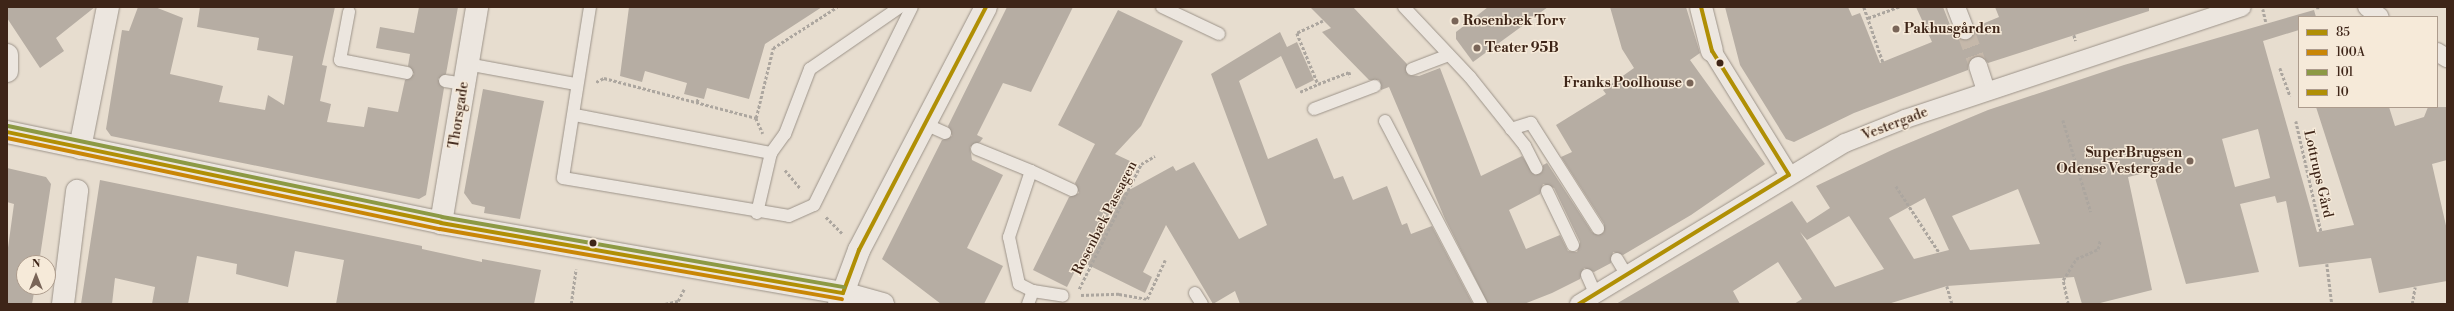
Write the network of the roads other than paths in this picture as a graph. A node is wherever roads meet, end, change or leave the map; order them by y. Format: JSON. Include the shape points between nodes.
{"nodes":[{"id":1,"x":108,"y":7,"type":"edge"},
{"id":2,"x":478,"y":7,"type":"edge"},
{"id":3,"x":590,"y":7,"type":"edge"},
{"id":4,"x":900,"y":7,"type":"edge"},
{"id":5,"x":912,"y":7,"type":"edge"},
{"id":6,"x":1162,"y":7,"type":"edge"},
{"id":7,"x":1404,"y":7,"type":"edge"},
{"id":8,"x":1701,"y":7,"type":"edge"},
{"id":9,"x":1956,"y":7,"type":"edge"},
{"id":10,"x":2242,"y":7,"type":"edge"},
{"id":11,"x":2366,"y":7,"type":"edge"},
{"id":12,"x":984,"y":8,"type":"edge"},
{"id":13,"x":349,"y":12,"type":"dead end"},
{"id":14,"x":2379,"y":16,"type":"edge"},
{"id":15,"x":1965,"y":30,"type":"tunnel mouth"},
{"id":16,"x":1219,"y":34,"type":"dead end"},
{"id":17,"x":1712,"y":50,"type":"joint"},
{"id":18,"x":2438,"y":53,"type":"edge"},
{"id":19,"x":7,"y":55,"type":"edge"},
{"id":20,"x":1448,"y":55,"type":"junction"},
{"id":21,"x":2447,"y":58,"type":"edge"},
{"id":22,"x":1978,"y":66,"type":"tunnel mouth"},
{"id":23,"x":1412,"y":69,"type":"dead end"},
{"id":24,"x":7,"y":71,"type":"edge"},
{"id":25,"x":407,"y":72,"type":"dead end"},
{"id":26,"x":459,"y":76,"type":"junction"},
{"id":27,"x":576,"y":84,"type":"junction"},
{"id":28,"x":1375,"y":86,"type":"dead end"},
{"id":29,"x":1986,"y":91,"type":"junction"},
{"id":30,"x":1314,"y":109,"type":"dead end"},
{"id":31,"x":575,"y":115,"type":"junction"},
{"id":32,"x":1385,"y":121,"type":"dead end"},
{"id":33,"x":925,"y":124,"type":"junction"},
{"id":34,"x":1511,"y":128,"type":"junction"},
{"id":35,"x":7,"y":132,"type":"edge"},
{"id":36,"x":945,"y":133,"type":"dead end"},
{"id":37,"x":80,"y":148,"type":"junction"},
{"id":38,"x":977,"y":149,"type":"dead end"},
{"id":39,"x":771,"y":153,"type":"junction"},
{"id":40,"x":1536,"y":168,"type":"dead end"},
{"id":41,"x":1031,"y":171,"type":"junction"},
{"id":42,"x":1789,"y":175,"type":"junction"},
{"id":43,"x":1072,"y":190,"type":"dead end"},
{"id":44,"x":76,"y":191,"type":"dead end"},
{"id":45,"x":1547,"y":191,"type":"dead end"},
{"id":46,"x":757,"y":214,"type":"junction"},
{"id":47,"x":441,"y":223,"type":"junction"},
{"id":48,"x":1598,"y":228,"type":"dead end"},
{"id":49,"x":1573,"y":245,"type":"dead end"},
{"id":50,"x":1617,"y":259,"type":"dead end"},
{"id":51,"x":1587,"y":275,"type":"dead end"},
{"id":52,"x":1628,"y":277,"type":"junction"},
{"id":53,"x":1033,"y":292,"type":"junction"},
{"id":54,"x":1195,"y":293,"type":"dead end"},
{"id":55,"x":1596,"y":294,"type":"junction"},
{"id":56,"x":1063,"y":296,"type":"dead end"},
{"id":57,"x":841,"y":299,"type":"edge"},
{"id":58,"x":63,"y":304,"type":"edge"},
{"id":59,"x":883,"y":304,"type":"edge"},
{"id":60,"x":1028,"y":304,"type":"edge"},
{"id":61,"x":1202,"y":304,"type":"edge"},
{"id":62,"x":1481,"y":304,"type":"edge"},
{"id":63,"x":1579,"y":304,"type":"edge"}],
"edges":[{"from":1,"to":37,"type":"street"},
{"from":2,"to":26,"type":"street","name":"Thorsgade"},
{"from":3,"to":27,"type":"lane"},
{"from":4,"to":39,"type":"lane","via":[[810,69],[785,134]]},
{"from":5,"to":46,"type":"lane","via":[[814,205],[789,216]]},
{"from":6,"to":16,"type":"lane"},
{"from":7,"to":20,"type":"lane"},
{"from":8,"to":17,"type":"street"},
{"from":9,"to":15,"type":"street"},
{"from":10,"to":29,"type":"street","name":"Vestergade"},
{"from":11,"to":14,"type":"street"},
{"from":12,"to":33,"type":"street"},
{"from":13,"to":25,"type":"lane","via":[[340,60]]},
{"from":17,"to":42,"type":"street"},
{"from":18,"to":21,"type":"street"},
{"from":19,"to":24,"type":"street"},
{"from":20,"to":23,"type":"lane"},
{"from":20,"to":34,"type":"lane"},
{"from":22,"to":29,"type":"street"},
{"from":26,"to":27,"type":"lane","via":[[518,73]]},
{"from":26,"to":47,"type":"street","name":"Thorsgade"},
{"from":27,"to":31,"type":"lane"},
{"from":28,"to":30,"type":"lane"},
{"from":29,"to":42,"type":"street","name":"Vestergade","via":[[1845,143]]},
{"from":31,"to":39,"type":"lane"},
{"from":31,"to":46,"type":"lane","via":[[563,178]]},
{"from":32,"to":62,"type":"lane"},
{"from":33,"to":36,"type":"lane"},
{"from":33,"to":57,"type":"street","via":[[859,250]]},
{"from":34,"to":40,"type":"lane"},
{"from":34,"to":48,"type":"lane","via":[[1531,123]]},
{"from":35,"to":37,"type":"street"},
{"from":37,"to":47,"type":"street"},
{"from":38,"to":41,"type":"lane"},
{"from":39,"to":46,"type":"lane"},
{"from":41,"to":43,"type":"lane"},
{"from":41,"to":53,"type":"lane","via":[[1009,237],[1019,284]]},
{"from":42,"to":52,"type":"street","name":"Vestergade"},
{"from":44,"to":58,"type":"street"},
{"from":45,"to":49,"type":"lane"},
{"from":47,"to":57,"type":"street"},
{"from":50,"to":52,"type":"lane"},
{"from":51,"to":55,"type":"lane"},
{"from":52,"to":55,"type":"street","name":"Vestergade"},
{"from":53,"to":56,"type":"lane"},
{"from":53,"to":60,"type":"lane"},
{"from":54,"to":61,"type":"lane"},
{"from":55,"to":63,"type":"street","name":"Vestergade"},
{"from":57,"to":59,"type":"street"}]}
